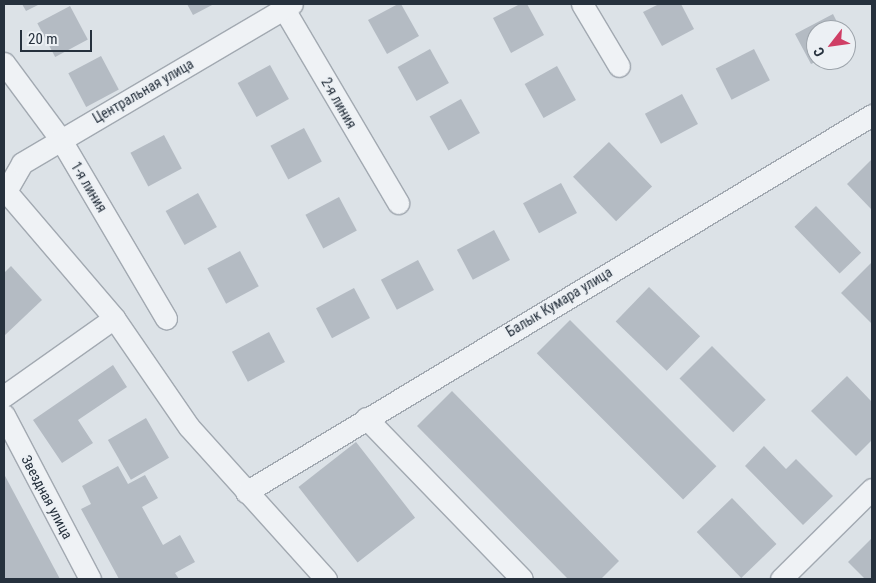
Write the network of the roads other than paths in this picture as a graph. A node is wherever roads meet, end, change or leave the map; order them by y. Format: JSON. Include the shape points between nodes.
{"nodes":[{"id":1,"x":582,"y":4,"type":"edge"},
{"id":2,"x":286,"y":5,"type":"edge"},
{"id":3,"x":4,"y":63,"type":"edge"},
{"id":4,"x":619,"y":66,"type":"dead end"},
{"id":5,"x":872,"y":115,"type":"edge"},
{"id":6,"x":61,"y":140,"type":"junction"},
{"id":7,"x":5,"y":190,"type":"edge"},
{"id":8,"x":398,"y":203,"type":"dead end"},
{"id":9,"x":114,"y":318,"type":"junction"},
{"id":10,"x":166,"y":318,"type":"dead end"},
{"id":11,"x":4,"y":396,"type":"edge"},
{"id":12,"x":4,"y":416,"type":"edge"},
{"id":13,"x":366,"y":418,"type":"junction"},
{"id":14,"x":872,"y":489,"type":"edge"},
{"id":15,"x":246,"y":492,"type":"junction"},
{"id":16,"x":90,"y":579,"type":"edge"},
{"id":17,"x":326,"y":579,"type":"edge"},
{"id":18,"x":522,"y":579,"type":"edge"},
{"id":19,"x":781,"y":579,"type":"edge"}],
"edges":[{"from":1,"to":4,"type":"street"},
{"from":2,"to":6,"type":"street","name":"Центральная улица"},
{"from":2,"to":8,"type":"street","name":"2-я линия"},
{"from":3,"to":6,"type":"street","name":"1-я линия"},
{"from":5,"to":13,"type":"street","name":"Балык Кумара улица"},
{"from":6,"to":7,"type":"street","name":"Центральная улица","via":[[22,163]]},
{"from":6,"to":10,"type":"street","name":"1-я линия"},
{"from":7,"to":9,"type":"street"},
{"from":9,"to":11,"type":"street"},
{"from":9,"to":15,"type":"street","via":[[189,427]]},
{"from":12,"to":16,"type":"street","name":"Звездная улица"},
{"from":13,"to":15,"type":"street","name":"Балык Кумара улица"},
{"from":13,"to":18,"type":"street"},
{"from":14,"to":19,"type":"street"},
{"from":15,"to":17,"type":"street"}]}
